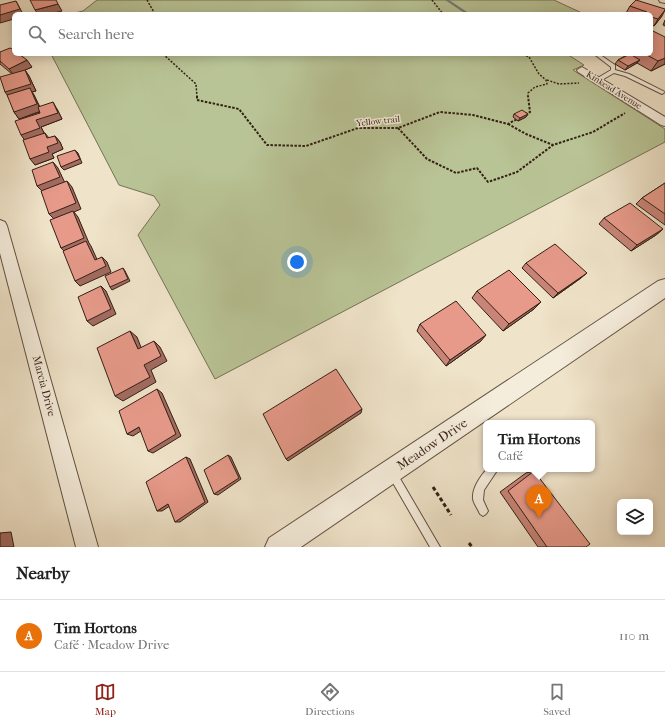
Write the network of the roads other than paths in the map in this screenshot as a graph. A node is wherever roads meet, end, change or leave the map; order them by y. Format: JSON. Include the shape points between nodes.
{"nodes":[{"id":1,"x":599,"y":56,"type":"edge"},
{"id":2,"x":582,"y":70,"type":"dead end"},
{"id":3,"x":612,"y":70,"type":"junction"},
{"id":4,"x":598,"y":80,"type":"junction"},
{"id":5,"x":662,"y":92,"type":"dead end"},
{"id":6,"x":665,"y":122,"type":"edge"},
{"id":7,"x":0,"y":226,"type":"edge"},
{"id":8,"x":665,"y":287,"type":"edge"},
{"id":9,"x":391,"y":471,"type":"junction"},
{"id":10,"x":491,"y":472,"type":"edge"},
{"id":11,"x":483,"y":511,"type":"dead end"},
{"id":12,"x":87,"y":547,"type":"edge"},
{"id":13,"x":278,"y":547,"type":"edge"},
{"id":14,"x":435,"y":547,"type":"edge"}],
"edges":[{"from":1,"to":3,"type":"lane","via":[[613,66]]},
{"from":2,"to":4,"type":"street","name":"Kinkead Avenue"},
{"from":3,"to":4,"type":"lane"},
{"from":3,"to":5,"type":"lane"},
{"from":4,"to":6,"type":"street","name":"Kinkead Avenue"},
{"from":7,"to":12,"type":"street","name":"Marcia Drive"},
{"from":8,"to":9,"type":"street","name":"Meadow Drive"},
{"from":9,"to":13,"type":"street","name":"Meadow Drive"},
{"from":9,"to":14,"type":"lane"},
{"from":10,"to":11,"type":"lane","via":[[479,490],[478,498]]}]}
